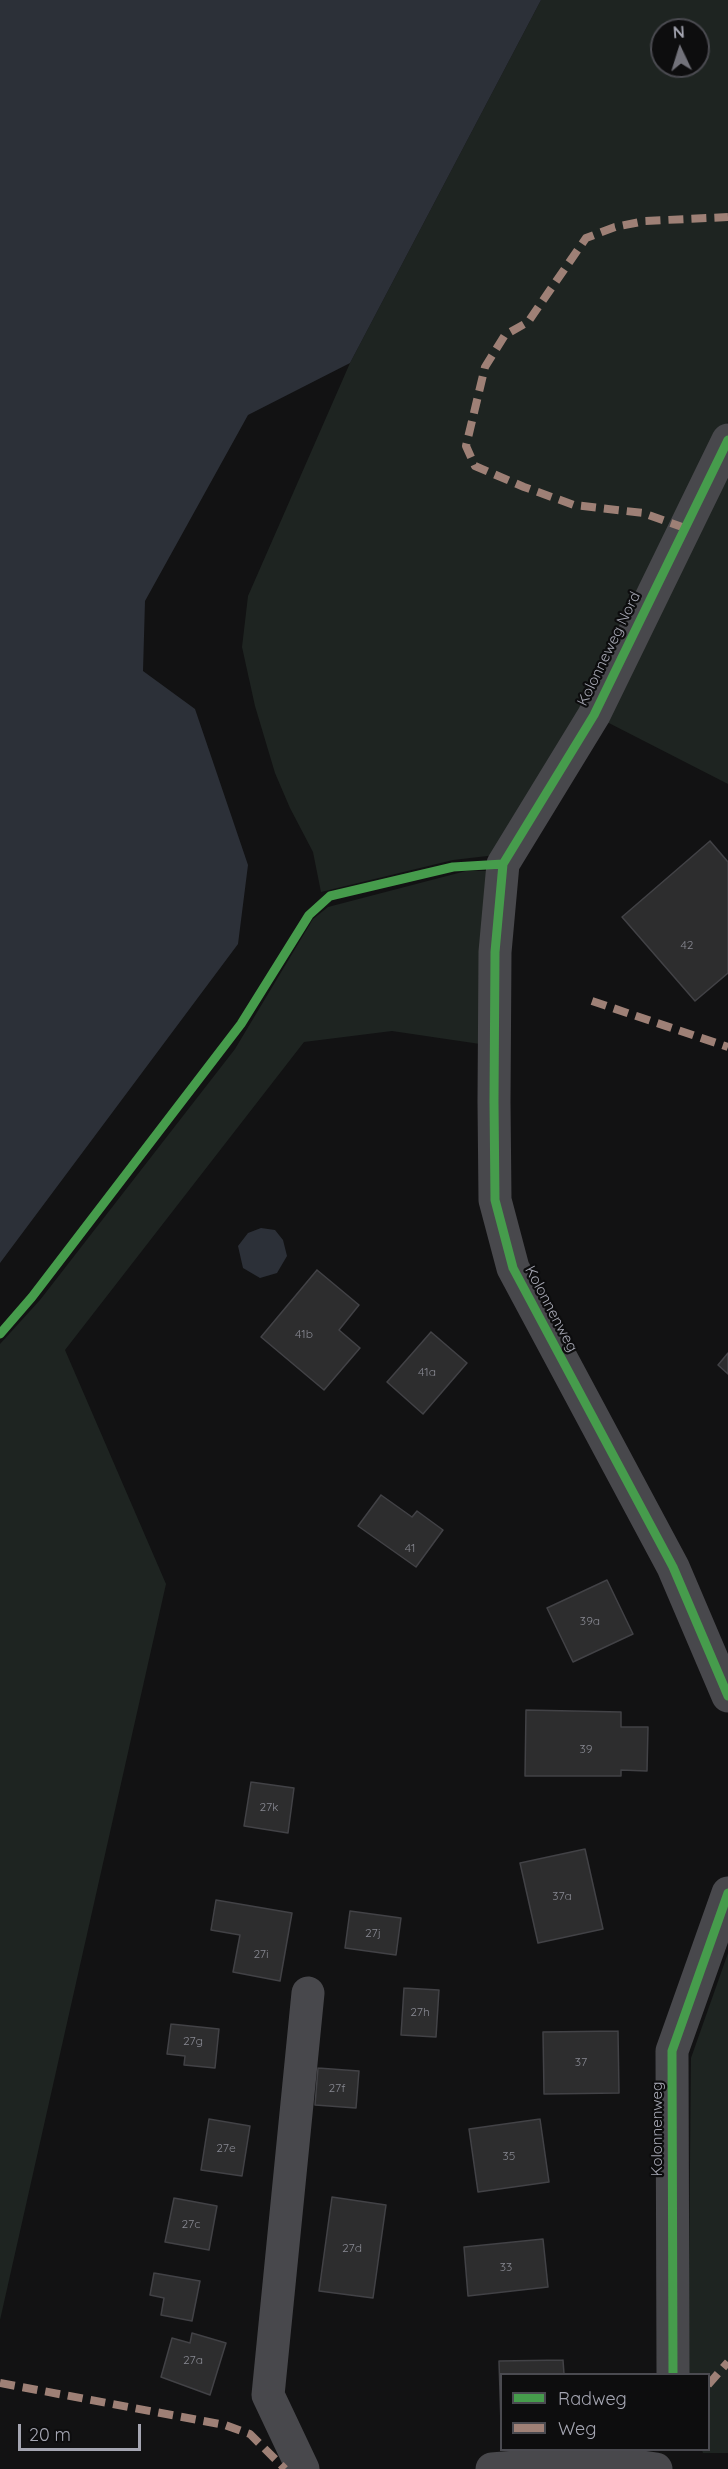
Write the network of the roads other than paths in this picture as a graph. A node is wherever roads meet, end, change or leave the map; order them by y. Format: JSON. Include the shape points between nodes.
{"nodes":[{"id":1,"x":728,"y":440,"type":"edge"},
{"id":2,"x":503,"y":864,"type":"joint"},
{"id":3,"x":728,"y":1696,"type":"edge"},
{"id":4,"x":728,"y":1893,"type":"edge"},
{"id":5,"x":308,"y":1993,"type":"dead end"},
{"id":6,"x":673,"y":2373,"type":"edge"},
{"id":7,"x":671,"y":2451,"type":"edge"},
{"id":8,"x":303,"y":2469,"type":"edge"},
{"id":9,"x":492,"y":2469,"type":"edge"},
{"id":10,"x":656,"y":2469,"type":"edge"},
{"id":11,"x":669,"y":2469,"type":"edge"}],
"edges":[{"from":1,"to":2,"type":"street","name":"Kolonneweg Nord","via":[[594,715]]},
{"from":2,"to":3,"type":"street","name":"Kolonnenweg","via":[[495,952],[495,1200],[513,1268],[672,1567]]},
{"from":4,"to":6,"type":"street","name":"Kolonnenweg","via":[[672,2052]]},
{"from":5,"to":8,"type":"street","via":[[268,2395]]},
{"from":7,"to":11,"type":"street"},
{"from":9,"to":10,"type":"street","via":[[615,2463]]}]}
